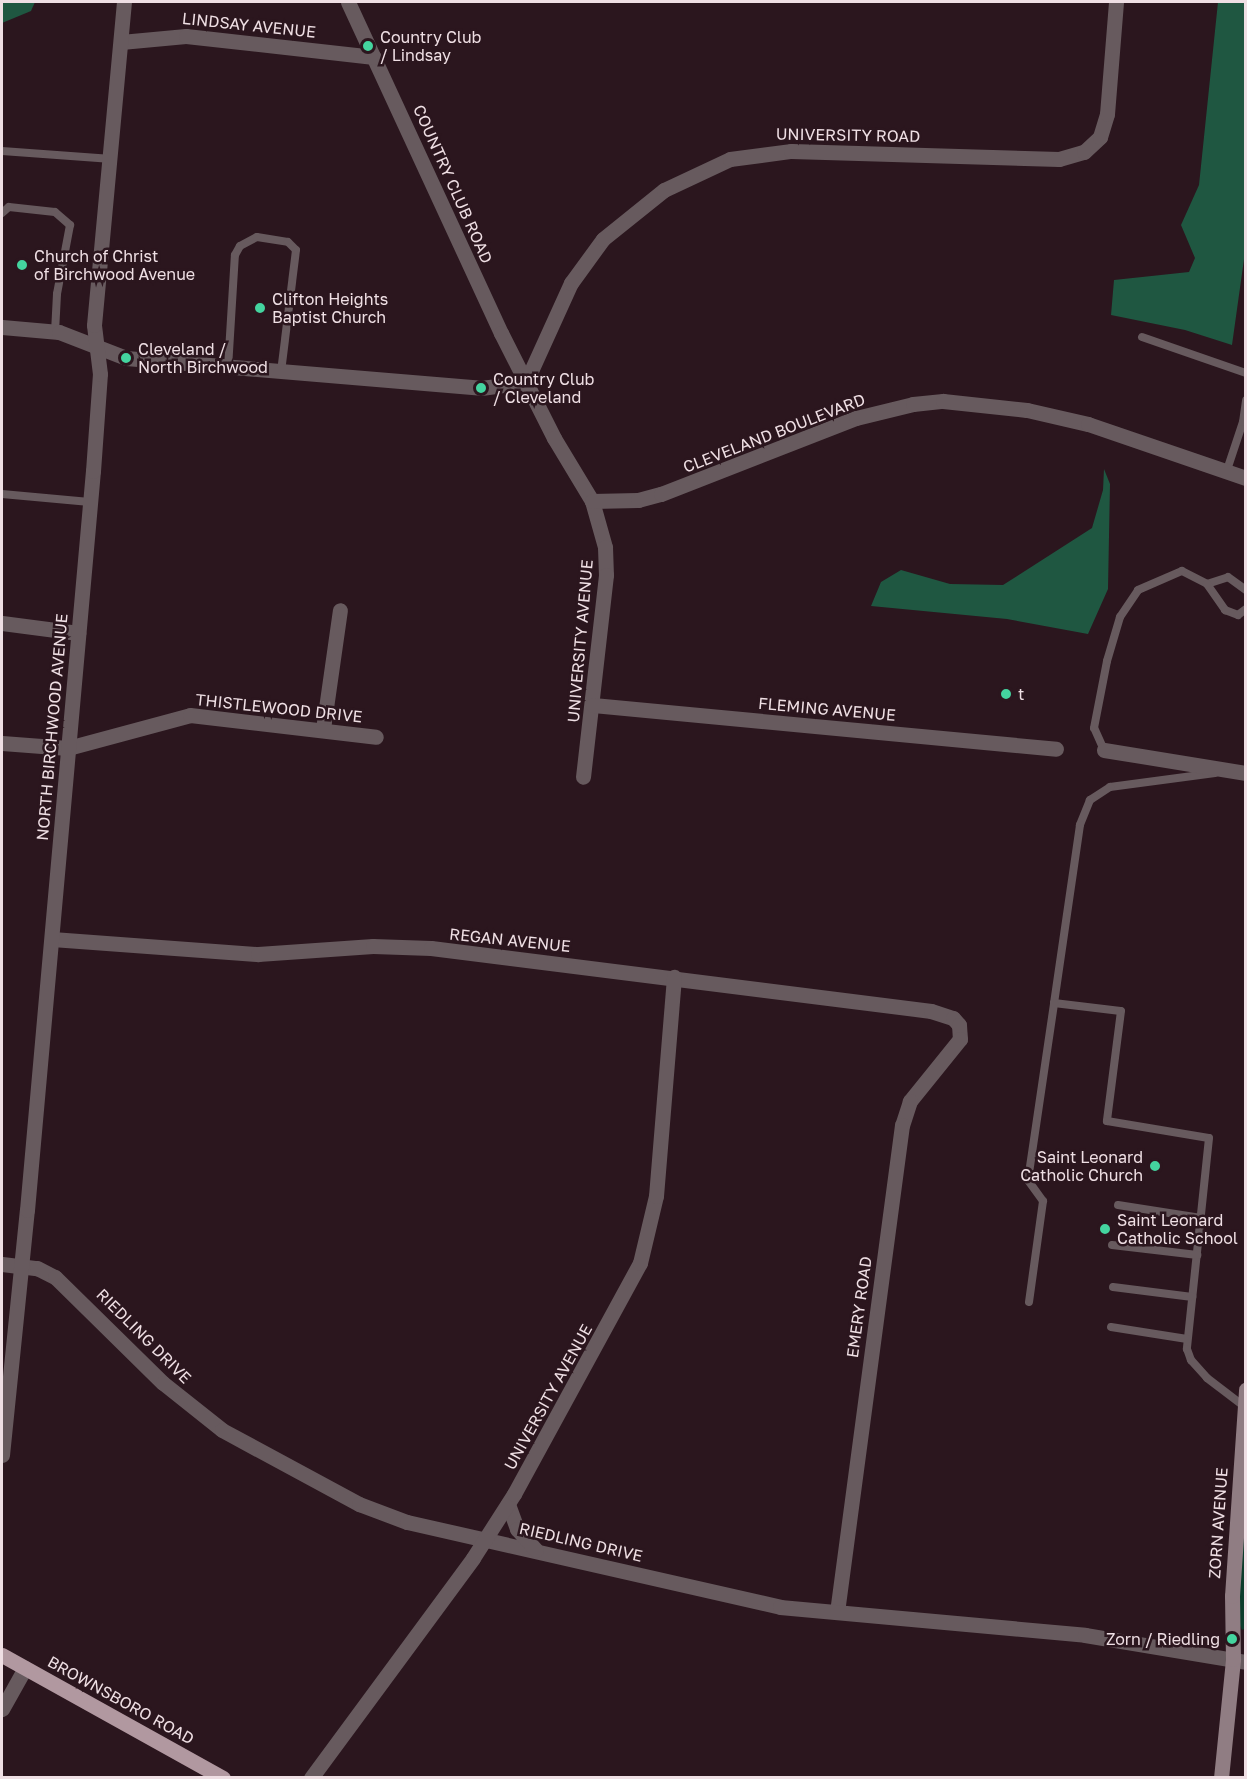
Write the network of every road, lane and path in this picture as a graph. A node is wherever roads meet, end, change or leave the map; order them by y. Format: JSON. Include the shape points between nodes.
{"nodes":[{"id":1,"x":124,"y":2,"type":"edge"},
{"id":2,"x":348,"y":2,"type":"edge"},
{"id":3,"x":1116,"y":2,"type":"edge"},
{"id":4,"x":121,"y":42,"type":"junction"},
{"id":5,"x":374,"y":57,"type":"junction"},
{"id":6,"x":2,"y":151,"type":"edge"},
{"id":7,"x":112,"y":159,"type":"junction"},
{"id":8,"x":2,"y":213,"type":"edge"},
{"id":9,"x":2,"y":327,"type":"edge"},
{"id":10,"x":55,"y":332,"type":"junction"},
{"id":11,"x":1142,"y":337,"type":"dead end"},
{"id":12,"x":97,"y":346,"type":"junction"},
{"id":13,"x":228,"y":368,"type":"junction"},
{"id":14,"x":281,"y":372,"type":"junction"},
{"id":15,"x":1245,"y":373,"type":"edge"},
{"id":16,"x":526,"y":382,"type":"junction"},
{"id":17,"x":1245,"y":400,"type":"edge"},
{"id":18,"x":1227,"y":470,"type":"junction"},
{"id":19,"x":1245,"y":478,"type":"edge"},
{"id":20,"x":2,"y":494,"type":"edge"},
{"id":21,"x":592,"y":501,"type":"junction"},
{"id":22,"x":90,"y":502,"type":"junction"},
{"id":23,"x":1207,"y":584,"type":"junction"},
{"id":24,"x":1245,"y":590,"type":"edge"},
{"id":25,"x":1245,"y":609,"type":"edge"},
{"id":26,"x":340,"y":610,"type":"dead end"},
{"id":27,"x":2,"y":623,"type":"edge"},
{"id":28,"x":78,"y":633,"type":"junction"},
{"id":29,"x":593,"y":705,"type":"junction"},
{"id":30,"x":323,"y":729,"type":"junction"},
{"id":31,"x":376,"y":737,"type":"dead end"},
{"id":32,"x":2,"y":743,"type":"edge"},
{"id":33,"x":68,"y":748,"type":"junction"},
{"id":34,"x":1056,"y":748,"type":"dead end"},
{"id":35,"x":1104,"y":750,"type":"joint"},
{"id":36,"x":1241,"y":772,"type":"edge"},
{"id":37,"x":583,"y":777,"type":"dead end"},
{"id":38,"x":52,"y":939,"type":"junction"},
{"id":39,"x":674,"y":977,"type":"junction"},
{"id":40,"x":1054,"y":1003,"type":"junction"},
{"id":41,"x":959,"y":1025,"type":"joint"},
{"id":42,"x":1118,"y":1205,"type":"dead end"},
{"id":43,"x":1201,"y":1218,"type":"junction"},
{"id":44,"x":1112,"y":1245,"type":"dead end"},
{"id":45,"x":1197,"y":1255,"type":"junction"},
{"id":46,"x":2,"y":1264,"type":"edge"},
{"id":47,"x":20,"y":1267,"type":"junction"},
{"id":48,"x":1113,"y":1287,"type":"dead end"},
{"id":49,"x":1192,"y":1298,"type":"junction"},
{"id":50,"x":1029,"y":1302,"type":"dead end"},
{"id":51,"x":1111,"y":1327,"type":"dead end"},
{"id":52,"x":1187,"y":1339,"type":"junction"},
{"id":53,"x":1245,"y":1389,"type":"edge"},
{"id":54,"x":1244,"y":1407,"type":"edge"},
{"id":55,"x":2,"y":1455,"type":"edge"},
{"id":56,"x":508,"y":1504,"type":"junction"},
{"id":57,"x":485,"y":1539,"type":"junction"},
{"id":58,"x":536,"y":1550,"type":"junction"},
{"id":59,"x":837,"y":1612,"type":"junction"},
{"id":60,"x":1245,"y":1639,"type":"edge"},
{"id":61,"x":2,"y":1655,"type":"edge"},
{"id":62,"x":1239,"y":1661,"type":"edge"},
{"id":63,"x":25,"y":1668,"type":"junction"},
{"id":64,"x":2,"y":1709,"type":"edge"},
{"id":65,"x":217,"y":1776,"type":"edge"},
{"id":66,"x":311,"y":1778,"type":"edge"},
{"id":67,"x":1221,"y":1778,"type":"edge"}],
"edges":[{"from":1,"to":4,"type":"street","name":"NORTH BIRCHWOOD AVENUE"},
{"from":2,"to":5,"type":"street","name":"COUNTRY CLUB ROAD"},
{"from":3,"to":16,"type":"street","name":"UNIVERSITY ROAD","via":[[1107,114],[1100,137],[1084,152],[1059,159],[790,151],[757,153],[720,163],[664,190],[603,239],[571,283]]},
{"from":4,"to":5,"type":"street","name":"LINDSAY AVENUE","via":[[186,36]]},
{"from":4,"to":7,"type":"street","name":"NORTH BIRCHWOOD AVENUE"},
{"from":5,"to":16,"type":"street","name":"COUNTRY CLUB ROAD"},
{"from":6,"to":7,"type":"lane"},
{"from":7,"to":12,"type":"street","name":"NORTH BIRCHWOOD AVENUE","via":[[94,325]]},
{"from":8,"to":10,"type":"lane","via":[[9,207],[55,212],[70,225],[57,294]]},
{"from":9,"to":10,"type":"street"},
{"from":10,"to":12,"type":"street"},
{"from":11,"to":15,"type":"lane"},
{"from":12,"to":13,"type":"street","via":[[119,357]]},
{"from":12,"to":22,"type":"street","name":"NORTH BIRCHWOOD AVENUE","via":[[100,374]]},
{"from":13,"to":14,"type":"street"},
{"from":13,"to":14,"type":"lane","via":[[236,255],[240,246],[257,237],[288,242],[296,250]]},
{"from":14,"to":16,"type":"street","via":[[481,388]]},
{"from":16,"to":21,"type":"street","name":"UNIVERSITY AVENUE"},
{"from":17,"to":18,"type":"lane","via":[[1243,422]]},
{"from":18,"to":19,"type":"street","name":"CLEVELAND BOULEVARD"},
{"from":18,"to":21,"type":"street","name":"CLEVELAND BOULEVARD","via":[[1088,424],[984,403],[943,401],[856,418],[661,494],[638,500]]},
{"from":20,"to":22,"type":"lane"},
{"from":21,"to":29,"type":"street","name":"UNIVERSITY AVENUE","via":[[606,562]]},
{"from":22,"to":28,"type":"street","name":"NORTH BIRCHWOOD AVENUE"},
{"from":23,"to":24,"type":"lane","via":[[1228,577]]},
{"from":23,"to":25,"type":"lane","via":[[1225,610],[1238,615]]},
{"from":23,"to":35,"type":"lane","via":[[1182,571],[1138,590],[1120,617],[1094,728]]},
{"from":26,"to":30,"type":"street"},
{"from":27,"to":28,"type":"street"},
{"from":28,"to":33,"type":"street","name":"NORTH BIRCHWOOD AVENUE"},
{"from":29,"to":34,"type":"street","name":"FLEMING AVENUE"},
{"from":29,"to":37,"type":"street","name":"UNIVERSITY AVENUE"},
{"from":30,"to":31,"type":"street","name":"THISTLEWOOD DRIVE"},
{"from":30,"to":33,"type":"street","name":"THISTLEWOOD DRIVE","via":[[190,715]]},
{"from":32,"to":33,"type":"street","name":"THISTLEWOOD DRIVE"},
{"from":33,"to":38,"type":"street","name":"NORTH BIRCHWOOD AVENUE"},
{"from":35,"to":36,"type":"street"},
{"from":36,"to":40,"type":"lane","via":[[1110,787],[1090,800],[1080,825]]},
{"from":38,"to":39,"type":"street","name":"REGAN AVENUE","via":[[258,954],[373,946],[432,948]]},
{"from":38,"to":47,"type":"street","name":"NORTH BIRCHWOOD AVENUE"},
{"from":39,"to":41,"type":"street","name":"REGAN AVENUE","via":[[931,1011],[945,1014]]},
{"from":39,"to":56,"type":"street","name":"UNIVERSITY AVENUE","via":[[656,1196],[640,1263]]},
{"from":40,"to":43,"type":"lane","via":[[1121,1011],[1107,1120],[1209,1138]]},
{"from":40,"to":50,"type":"lane","via":[[1028,1180],[1043,1201]]},
{"from":41,"to":59,"type":"street","name":"EMERY ROAD","via":[[960,1039],[955,1048],[910,1101],[902,1125]]},
{"from":42,"to":43,"type":"lane"},
{"from":43,"to":45,"type":"lane"},
{"from":44,"to":45,"type":"lane"},
{"from":45,"to":49,"type":"lane"},
{"from":46,"to":47,"type":"street","name":"RIEDLING DRIVE"},
{"from":47,"to":55,"type":"street","name":"NORTH BIRCHWOOD AVENUE"},
{"from":47,"to":57,"type":"street","name":"RIEDLING DRIVE","via":[[43,1270],[73,1290],[189,1407],[263,1455],[385,1514],[444,1533]]},
{"from":48,"to":49,"type":"lane"},
{"from":49,"to":52,"type":"lane"},
{"from":51,"to":52,"type":"lane"},
{"from":52,"to":54,"type":"lane","via":[[1191,1360]]},
{"from":53,"to":54,"type":"main road","name":"ZORN AVENUE"},
{"from":54,"to":62,"type":"main road","name":"ZORN AVENUE","via":[[1232,1596]]},
{"from":56,"to":57,"type":"street","name":"UNIVERSITY AVENUE"},
{"from":56,"to":58,"type":"street","via":[[517,1529]]},
{"from":57,"to":58,"type":"street","name":"RIEDLING DRIVE"},
{"from":57,"to":66,"type":"street","name":"UNIVERSITY AVENUE"},
{"from":58,"to":59,"type":"street","name":"RIEDLING DRIVE","via":[[780,1607]]},
{"from":59,"to":62,"type":"street","name":"RIEDLING DRIVE","via":[[1085,1635]]},
{"from":60,"to":62,"type":"main road"},
{"from":61,"to":63,"type":"main road","name":"BROWNSBORO ROAD"},
{"from":62,"to":67,"type":"main road","name":"ZORN AVENUE"},
{"from":63,"to":64,"type":"street"},
{"from":63,"to":65,"type":"main road","name":"BROWNSBORO ROAD"}]}
